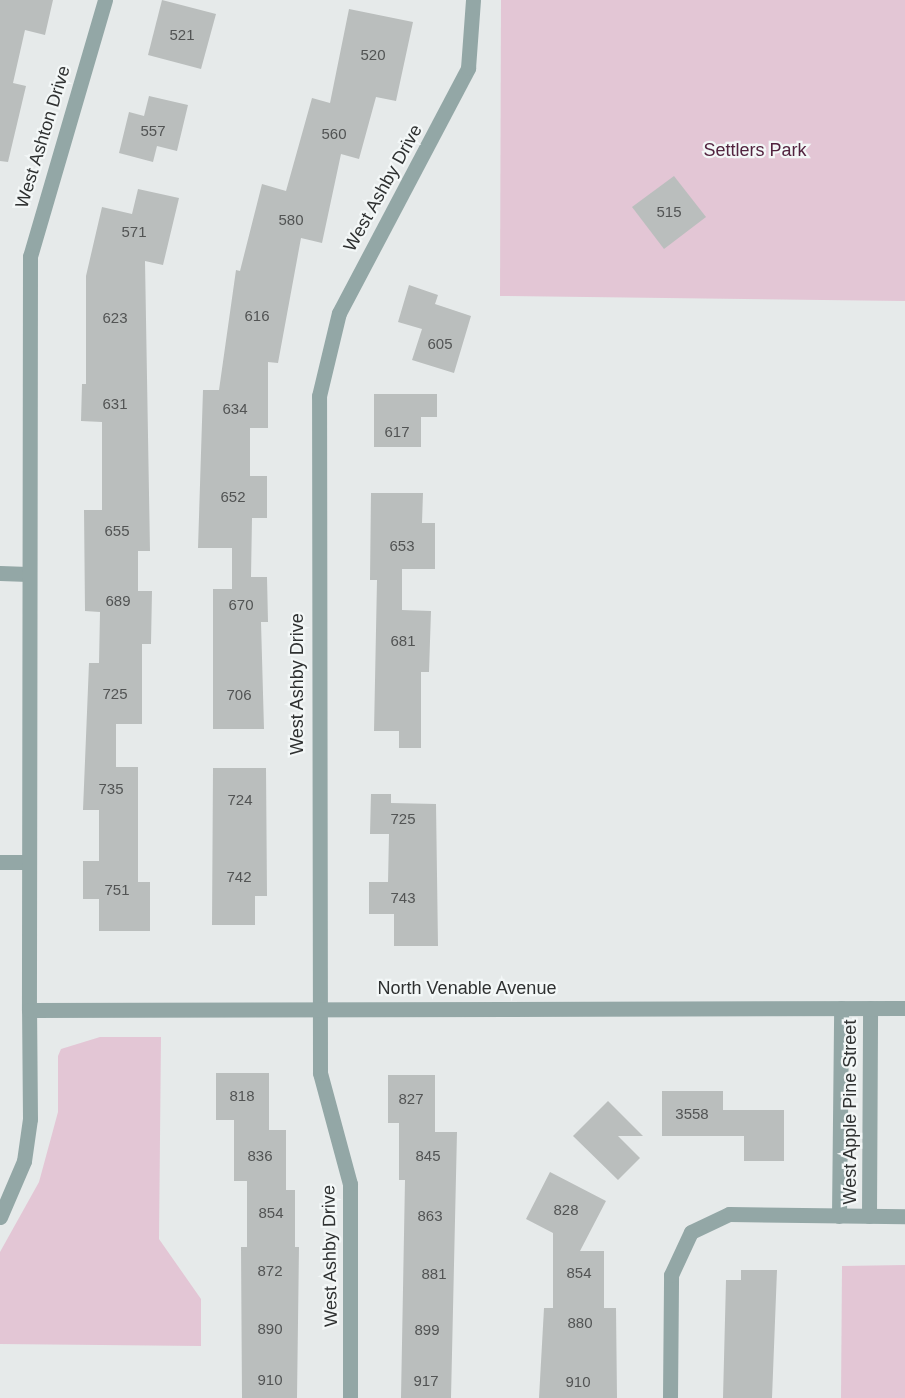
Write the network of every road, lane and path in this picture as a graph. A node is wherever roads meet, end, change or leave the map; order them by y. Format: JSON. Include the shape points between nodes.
{"nodes":[{"id":1,"x":105,"y":0,"type":"edge"},
{"id":2,"x":473,"y":0,"type":"edge"},
{"id":3,"x":0,"y":573,"type":"edge"},
{"id":4,"x":28,"y":574,"type":"junction"},
{"id":5,"x":0,"y":862,"type":"edge"},
{"id":6,"x":28,"y":862,"type":"junction"},
{"id":7,"x":319,"y":1007,"type":"junction"},
{"id":8,"x":841,"y":1008,"type":"junction"},
{"id":9,"x":870,"y":1008,"type":"junction"},
{"id":10,"x":905,"y":1008,"type":"edge"},
{"id":11,"x":29,"y":1010,"type":"junction"},
{"id":12,"x":839,"y":1216,"type":"junction"},
{"id":13,"x":868,"y":1216,"type":"junction"},
{"id":14,"x":905,"y":1216,"type":"edge"},
{"id":15,"x":0,"y":1217,"type":"edge"},
{"id":16,"x":350,"y":1398,"type":"edge"},
{"id":17,"x":670,"y":1398,"type":"edge"}],
"edges":[{"from":1,"to":4,"type":"street","name":"West Ashton Drive","via":[[30,256]]},
{"from":2,"to":7,"type":"street","name":"West Ashby Drive","via":[[468,68],[339,313],[319,396]]},
{"from":3,"to":4,"type":"street"},
{"from":4,"to":6,"type":"street","name":"West Ashton Drive"},
{"from":5,"to":6,"type":"street"},
{"from":6,"to":11,"type":"street","name":"West Ashton Drive"},
{"from":7,"to":8,"type":"street","name":"North Venable Avenue"},
{"from":7,"to":11,"type":"street","name":"North Venable Avenue"},
{"from":7,"to":16,"type":"street","name":"West Ashby Drive","via":[[324,1096],[350,1184]]},
{"from":8,"to":9,"type":"street","name":"North Venable Avenue"},
{"from":8,"to":12,"type":"street","name":"West Apple Pine Street"},
{"from":9,"to":10,"type":"street","name":"North Venable Avenue"},
{"from":9,"to":13,"type":"street","name":"West Apple Pine Street"},
{"from":11,"to":15,"type":"street","name":"West Ashton Drive","via":[[30,1119],[24,1161]]},
{"from":12,"to":13,"type":"street"},
{"from":12,"to":17,"type":"street","via":[[729,1214],[691,1232],[671,1275]]},
{"from":13,"to":14,"type":"street"}]}
